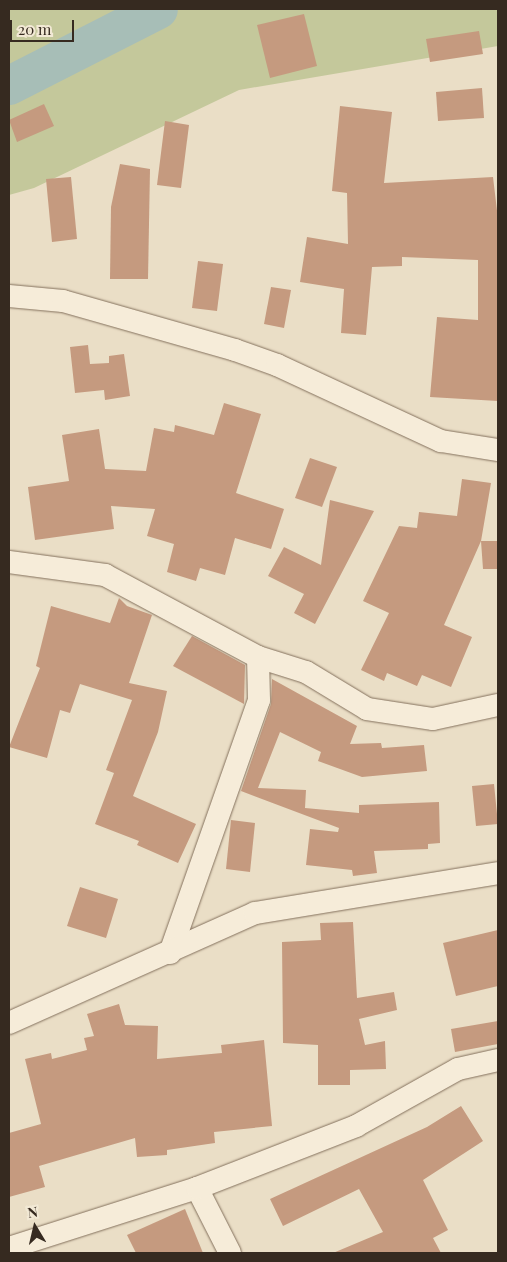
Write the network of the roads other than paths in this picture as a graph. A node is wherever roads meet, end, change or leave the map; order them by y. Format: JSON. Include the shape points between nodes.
{"nodes":[{"id":1,"x":9,"y":296,"type":"edge"},
{"id":2,"x":498,"y":450,"type":"edge"},
{"id":3,"x":9,"y":562,"type":"edge"},
{"id":4,"x":258,"y":656,"type":"junction"},
{"id":5,"x":498,"y":704,"type":"edge"},
{"id":6,"x":498,"y":873,"type":"edge"},
{"id":7,"x":170,"y":953,"type":"junction"},
{"id":8,"x":9,"y":1023,"type":"edge"},
{"id":9,"x":498,"y":1060,"type":"edge"},
{"id":10,"x":197,"y":1188,"type":"junction"},
{"id":11,"x":17,"y":1248,"type":"edge"},
{"id":12,"x":230,"y":1253,"type":"edge"}],
"edges":[{"from":1,"to":2,"type":"street","via":[[63,301],[235,350],[277,365],[441,441]]},
{"from":3,"to":4,"type":"street","via":[[106,575]]},
{"from":4,"to":5,"type":"street","via":[[306,672],[367,709],[434,719]]},
{"from":4,"to":7,"type":"street","via":[[259,700]]},
{"from":6,"to":7,"type":"street","via":[[255,913]]},
{"from":7,"to":8,"type":"street"},
{"from":9,"to":10,"type":"street","via":[[458,1069],[356,1126]]},
{"from":10,"to":11,"type":"street"},
{"from":10,"to":12,"type":"street"}]}
